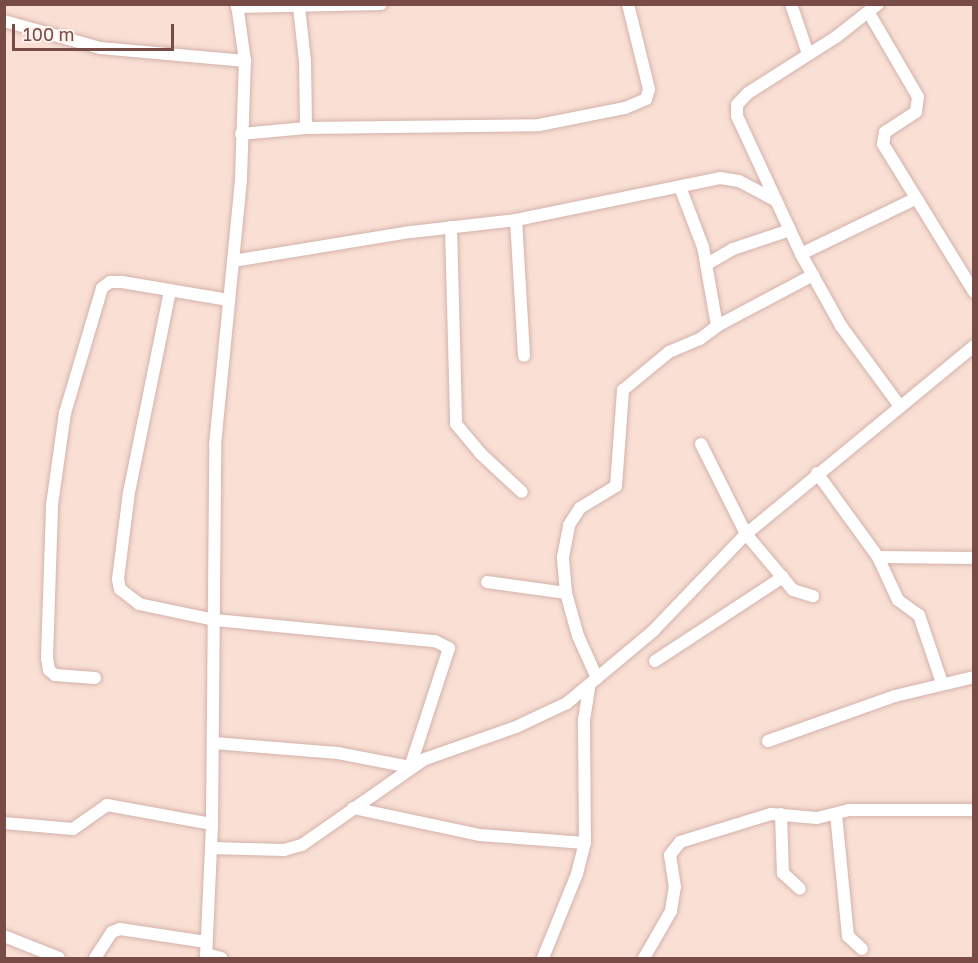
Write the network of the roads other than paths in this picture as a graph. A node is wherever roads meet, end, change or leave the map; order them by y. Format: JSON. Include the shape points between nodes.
{"nodes":[{"id":1,"x":381,"y":4,"type":"edge"},
{"id":2,"x":628,"y":4,"type":"edge"},
{"id":3,"x":791,"y":4,"type":"edge"},
{"id":4,"x":237,"y":6,"type":"edge"},
{"id":5,"x":298,"y":7,"type":"junction"},
{"id":6,"x":873,"y":9,"type":"edge"},
{"id":7,"x":4,"y":21,"type":"edge"},
{"id":8,"x":808,"y":54,"type":"junction"},
{"id":9,"x":245,"y":62,"type":"junction"},
{"id":10,"x":306,"y":128,"type":"junction"},
{"id":11,"x":242,"y":134,"type":"junction"},
{"id":12,"x":680,"y":186,"type":"junction"},
{"id":13,"x":915,"y":199,"type":"junction"},
{"id":14,"x":775,"y":200,"type":"junction"},
{"id":15,"x":516,"y":220,"type":"junction"},
{"id":16,"x":451,"y":228,"type":"junction"},
{"id":17,"x":790,"y":230,"type":"junction"},
{"id":18,"x":801,"y":254,"type":"junction"},
{"id":19,"x":234,"y":261,"type":"junction"},
{"id":20,"x":707,"y":264,"type":"junction"},
{"id":21,"x":813,"y":274,"type":"junction"},
{"id":22,"x":170,"y":291,"type":"junction"},
{"id":23,"x":974,"y":292,"type":"edge"},
{"id":24,"x":228,"y":300,"type":"junction"},
{"id":25,"x":717,"y":326,"type":"junction"},
{"id":26,"x":974,"y":346,"type":"edge"},
{"id":27,"x":524,"y":356,"type":"dead end"},
{"id":28,"x":898,"y":405,"type":"junction"},
{"id":29,"x":701,"y":444,"type":"dead end"},
{"id":30,"x":818,"y":473,"type":"junction"},
{"id":31,"x":522,"y":492,"type":"dead end"},
{"id":32,"x":746,"y":534,"type":"junction"},
{"id":33,"x":878,"y":557,"type":"junction"},
{"id":34,"x":974,"y":558,"type":"edge"},
{"id":35,"x":783,"y":577,"type":"junction"},
{"id":36,"x":487,"y":582,"type":"dead end"},
{"id":37,"x":566,"y":593,"type":"junction"},
{"id":38,"x":813,"y":596,"type":"dead end"},
{"id":39,"x":215,"y":620,"type":"junction"},
{"id":40,"x":655,"y":661,"type":"dead end"},
{"id":41,"x":95,"y":678,"type":"dead end"},
{"id":42,"x":974,"y":678,"type":"edge"},
{"id":43,"x":593,"y":681,"type":"junction"},
{"id":44,"x":942,"y":683,"type":"junction"},
{"id":45,"x":768,"y":741,"type":"dead end"},
{"id":46,"x":213,"y":743,"type":"junction"},
{"id":47,"x":410,"y":767,"type":"junction"},
{"id":48,"x":353,"y":808,"type":"junction"},
{"id":49,"x":974,"y":810,"type":"edge"},
{"id":50,"x":781,"y":814,"type":"junction"},
{"id":51,"x":836,"y":814,"type":"junction"},
{"id":52,"x":4,"y":823,"type":"edge"},
{"id":53,"x":212,"y":824,"type":"junction"},
{"id":54,"x":585,"y":843,"type":"junction"},
{"id":55,"x":211,"y":848,"type":"junction"},
{"id":56,"x":800,"y":889,"type":"dead end"},
{"id":57,"x":4,"y":936,"type":"edge"},
{"id":58,"x":862,"y":949,"type":"dead end"},
{"id":59,"x":206,"y":951,"type":"edge"},
{"id":60,"x":59,"y":958,"type":"edge"},
{"id":61,"x":95,"y":958,"type":"edge"},
{"id":62,"x":221,"y":958,"type":"edge"},
{"id":63,"x":543,"y":958,"type":"edge"},
{"id":64,"x":644,"y":958,"type":"edge"}],
"edges":[{"from":1,"to":5,"type":"street"},
{"from":2,"to":10,"type":"street","via":[[649,76],[648,95],[642,102],[594,117],[539,125]]},
{"from":3,"to":8,"type":"street"},
{"from":4,"to":5,"type":"street"},
{"from":4,"to":9,"type":"street"},
{"from":5,"to":10,"type":"street","via":[[305,61]]},
{"from":6,"to":8,"type":"street"},
{"from":6,"to":13,"type":"street","via":[[918,97],[916,112],[885,132],[882,141]]},
{"from":7,"to":9,"type":"street","via":[[100,48]]},
{"from":8,"to":14,"type":"street","via":[[748,93],[737,105],[742,128]]},
{"from":9,"to":11,"type":"street"},
{"from":10,"to":11,"type":"street"},
{"from":11,"to":19,"type":"street"},
{"from":12,"to":14,"type":"street","via":[[730,178]]},
{"from":12,"to":15,"type":"street"},
{"from":12,"to":20,"type":"street"},
{"from":13,"to":18,"type":"street"},
{"from":13,"to":23,"type":"street"},
{"from":14,"to":17,"type":"street"},
{"from":15,"to":16,"type":"street"},
{"from":15,"to":27,"type":"street"},
{"from":16,"to":19,"type":"street"},
{"from":16,"to":31,"type":"street","via":[[456,424]]},
{"from":17,"to":18,"type":"street"},
{"from":17,"to":20,"type":"street","via":[[733,249]]},
{"from":18,"to":21,"type":"street"},
{"from":19,"to":24,"type":"street"},
{"from":20,"to":25,"type":"street"},
{"from":21,"to":25,"type":"street"},
{"from":21,"to":28,"type":"street","via":[[841,327]]},
{"from":22,"to":24,"type":"street"},
{"from":22,"to":39,"type":"street","via":[[129,492],[118,579],[120,589],[139,604]]},
{"from":22,"to":41,"type":"street","via":[[122,282],[110,282],[102,288],[65,413],[52,506],[47,664],[56,675]]},
{"from":24,"to":39,"type":"street","via":[[214,445]]},
{"from":25,"to":37,"type":"street","via":[[700,339],[663,356],[623,390],[617,482],[580,508],[572,519],[563,557]]},
{"from":26,"to":28,"type":"street"},
{"from":28,"to":30,"type":"street"},
{"from":29,"to":32,"type":"street"},
{"from":30,"to":32,"type":"street"},
{"from":30,"to":33,"type":"street"},
{"from":32,"to":35,"type":"street"},
{"from":32,"to":43,"type":"street","via":[[653,631]]},
{"from":33,"to":34,"type":"street"},
{"from":33,"to":44,"type":"street","via":[[898,600],[919,615]]},
{"from":35,"to":38,"type":"street","via":[[795,592]]},
{"from":35,"to":40,"type":"street"},
{"from":36,"to":37,"type":"street"},
{"from":37,"to":43,"type":"street"},
{"from":39,"to":46,"type":"street"},
{"from":39,"to":47,"type":"street","via":[[444,643],[448,648],[444,668]]},
{"from":42,"to":44,"type":"street"},
{"from":43,"to":47,"type":"street","via":[[567,703],[516,727]]},
{"from":43,"to":54,"type":"street","via":[[584,720]]},
{"from":44,"to":45,"type":"street"},
{"from":46,"to":47,"type":"street","via":[[338,753]]},
{"from":46,"to":53,"type":"street"},
{"from":47,"to":48,"type":"street"},
{"from":48,"to":54,"type":"street","via":[[480,835]]},
{"from":48,"to":55,"type":"street","via":[[302,845],[284,850]]},
{"from":49,"to":51,"type":"street","via":[[860,810]]},
{"from":50,"to":51,"type":"street","via":[[818,818]]},
{"from":50,"to":56,"type":"street","via":[[783,873]]},
{"from":50,"to":64,"type":"street","via":[[749,819],[675,847],[670,855],[675,887],[671,911]]},
{"from":51,"to":58,"type":"street","via":[[848,936]]},
{"from":52,"to":53,"type":"street","via":[[73,829],[101,808],[114,805]]},
{"from":53,"to":55,"type":"street"},
{"from":54,"to":63,"type":"street","via":[[577,874]]},
{"from":55,"to":59,"type":"street"},
{"from":57,"to":60,"type":"street"},
{"from":59,"to":61,"type":"street","via":[[120,929],[112,932]]},
{"from":59,"to":62,"type":"street"}]}
